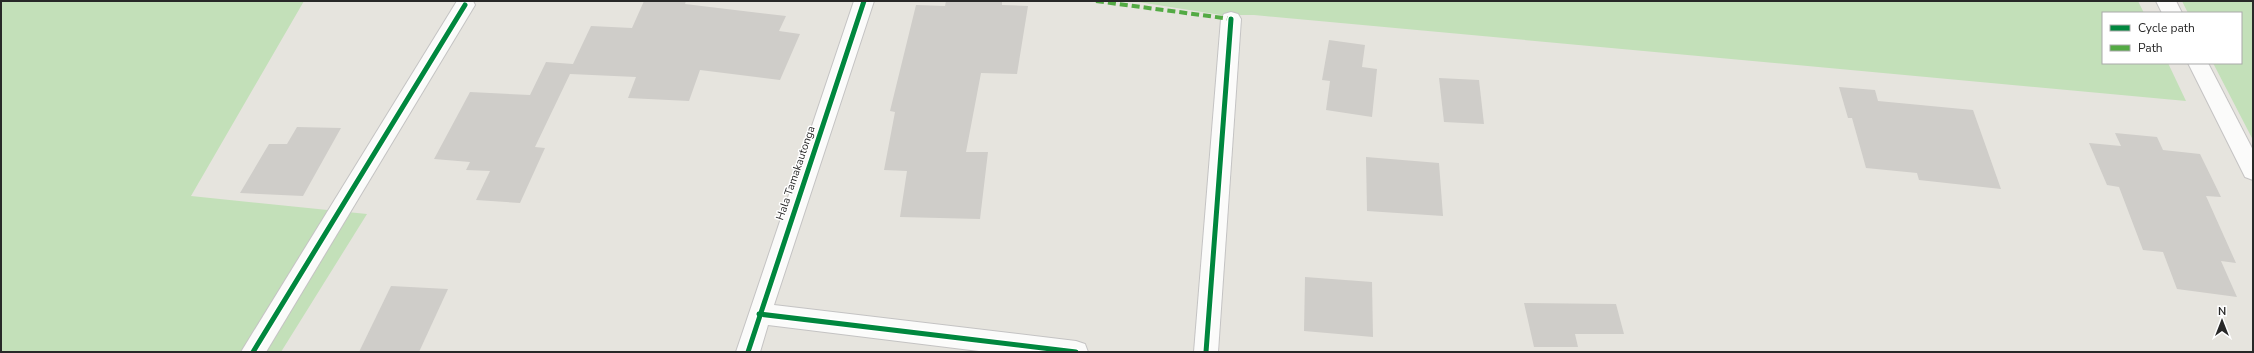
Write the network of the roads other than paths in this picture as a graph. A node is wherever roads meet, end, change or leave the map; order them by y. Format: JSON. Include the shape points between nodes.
{"nodes":[{"id":1,"x":864,"y":1,"type":"edge"},
{"id":2,"x":2166,"y":1,"type":"edge"},
{"id":3,"x":465,"y":5,"type":"dead end"},
{"id":4,"x":2172,"y":12,"type":"edge"},
{"id":5,"x":1231,"y":19,"type":"dead end"},
{"id":6,"x":2199,"y":64,"type":"edge"},
{"id":7,"x":2253,"y":171,"type":"edge"},
{"id":8,"x":759,"y":314,"type":"junction"},
{"id":9,"x":253,"y":352,"type":"edge"},
{"id":10,"x":748,"y":352,"type":"edge"},
{"id":11,"x":1076,"y":352,"type":"edge"},
{"id":12,"x":1206,"y":352,"type":"edge"}],
"edges":[{"from":1,"to":8,"type":"street","name":"Hala Tamakautonga"},
{"from":2,"to":4,"type":"street"},
{"from":3,"to":9,"type":"street"},
{"from":5,"to":12,"type":"street"},
{"from":6,"to":7,"type":"street"},
{"from":8,"to":10,"type":"street","name":"Hala Tamakautonga"},
{"from":8,"to":11,"type":"street"}]}
